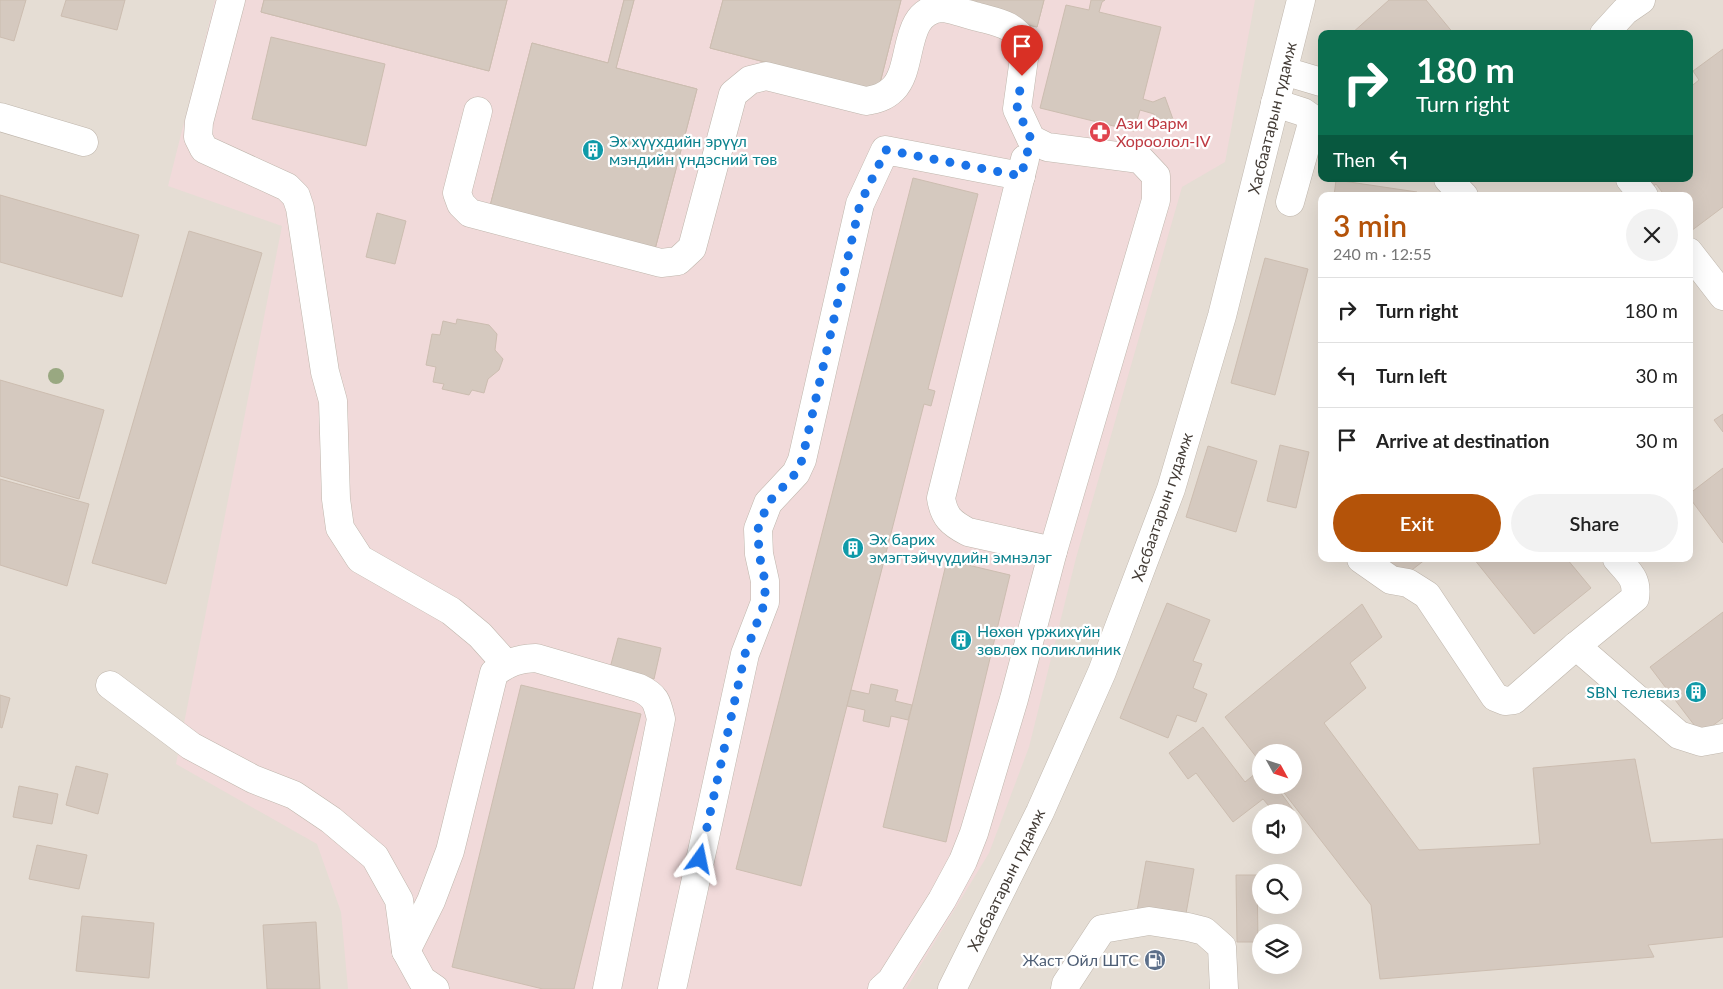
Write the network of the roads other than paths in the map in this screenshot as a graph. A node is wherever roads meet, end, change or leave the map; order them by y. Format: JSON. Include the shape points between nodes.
{"nodes":[{"id":1,"x":231,"y":0,"type":"edge"},
{"id":2,"x":1301,"y":0,"type":"edge"},
{"id":3,"x":1625,"y":4,"type":"edge"},
{"id":4,"x":1607,"y":30,"type":"edge"},
{"id":5,"x":1284,"y":71,"type":"junction"},
{"id":6,"x":1318,"y":81,"type":"edge"},
{"id":7,"x":1275,"y":104,"type":"junction"},
{"id":8,"x":478,"y":111,"type":"dead end"},
{"id":9,"x":0,"y":117,"type":"edge"},
{"id":10,"x":1031,"y":139,"type":"junction"},
{"id":11,"x":84,"y":142,"type":"dead end"},
{"id":12,"x":1021,"y":176,"type":"junction"},
{"id":13,"x":1451,"y":182,"type":"edge"},
{"id":14,"x":1632,"y":182,"type":"edge"},
{"id":15,"x":1460,"y":192,"type":"edge"},
{"id":16,"x":1641,"y":192,"type":"edge"},
{"id":17,"x":1290,"y":202,"type":"dead end"},
{"id":18,"x":1693,"y":257,"type":"edge"},
{"id":19,"x":1723,"y":296,"type":"edge"},
{"id":20,"x":1053,"y":551,"type":"junction"},
{"id":21,"x":1366,"y":562,"type":"edge"},
{"id":22,"x":1620,"y":562,"type":"edge"},
{"id":23,"x":1576,"y":646,"type":"junction"},
{"id":24,"x":506,"y":664,"type":"junction"},
{"id":25,"x":110,"y":685,"type":"dead end"},
{"id":26,"x":1723,"y":738,"type":"edge"},
{"id":27,"x":406,"y":951,"type":"junction"},
{"id":28,"x":436,"y":989,"type":"edge"},
{"id":29,"x":607,"y":989,"type":"edge"},
{"id":30,"x":672,"y":989,"type":"edge"},
{"id":31,"x":882,"y":989,"type":"edge"},
{"id":32,"x":952,"y":989,"type":"edge"},
{"id":33,"x":1065,"y":989,"type":"edge"},
{"id":34,"x":1224,"y":989,"type":"edge"}],
"edges":[{"from":1,"to":24,"type":"street","via":[[199,122],[198,137],[204,149],[287,187],[296,196],[325,372],[333,401],[340,528],[360,559],[451,611],[480,635]]},
{"from":2,"to":5,"type":"street","name":"Хасбаатарын гудамж"},
{"from":3,"to":4,"type":"street"},
{"from":5,"to":6,"type":"street"},
{"from":5,"to":7,"type":"street","name":"Хасбаатарын гудамж"},
{"from":7,"to":17,"type":"street","via":[[1303,112],[1310,117],[1312,127]]},
{"from":7,"to":32,"type":"street","name":"Хасбаатарын гудамж","via":[[1222,316],[1171,489],[1102,672],[1040,812]]},
{"from":8,"to":10,"type":"street","via":[[457,194],[470,213],[660,263],[678,261],[692,248],[733,94],[750,80],[766,76],[866,101],[882,97],[899,80],[915,27],[927,13],[942,8],[1004,24],[1018,33],[1026,44],[1017,109]]},
{"from":9,"to":11,"type":"street"},
{"from":10,"to":12,"type":"street"},
{"from":10,"to":20,"type":"street","via":[[1047,147],[1140,159],[1156,176],[1156,200]]},
{"from":12,"to":20,"type":"street","via":[[941,498],[948,518],[968,532]]},
{"from":12,"to":30,"type":"street","via":[[886,150],[860,204],[802,460],[796,473],[768,503],[758,529],[765,602],[745,654]]},
{"from":13,"to":15,"type":"street"},
{"from":14,"to":16,"type":"street"},
{"from":18,"to":19,"type":"street"},
{"from":20,"to":31,"type":"street","via":[[974,833],[942,900],[891,982]]},
{"from":21,"to":23,"type":"street","via":[[1391,580],[1408,583],[1428,595],[1495,697],[1514,700]]},
{"from":22,"to":23,"type":"street","via":[[1634,579],[1637,588],[1635,598]]},
{"from":23,"to":26,"type":"street","via":[[1679,735],[1701,742]]},
{"from":24,"to":27,"type":"street","via":[[494,673],[450,851],[432,901]]},
{"from":24,"to":29,"type":"street","via":[[536,658],[639,688],[651,694],[658,704],[661,720]]},
{"from":25,"to":27,"type":"street","via":[[191,746],[253,779],[294,795],[331,820],[375,857],[399,900]]},
{"from":27,"to":28,"type":"street","via":[[422,980]]},
{"from":33,"to":34,"type":"street","via":[[1102,929],[1150,921],[1204,931],[1222,947]]}]}
